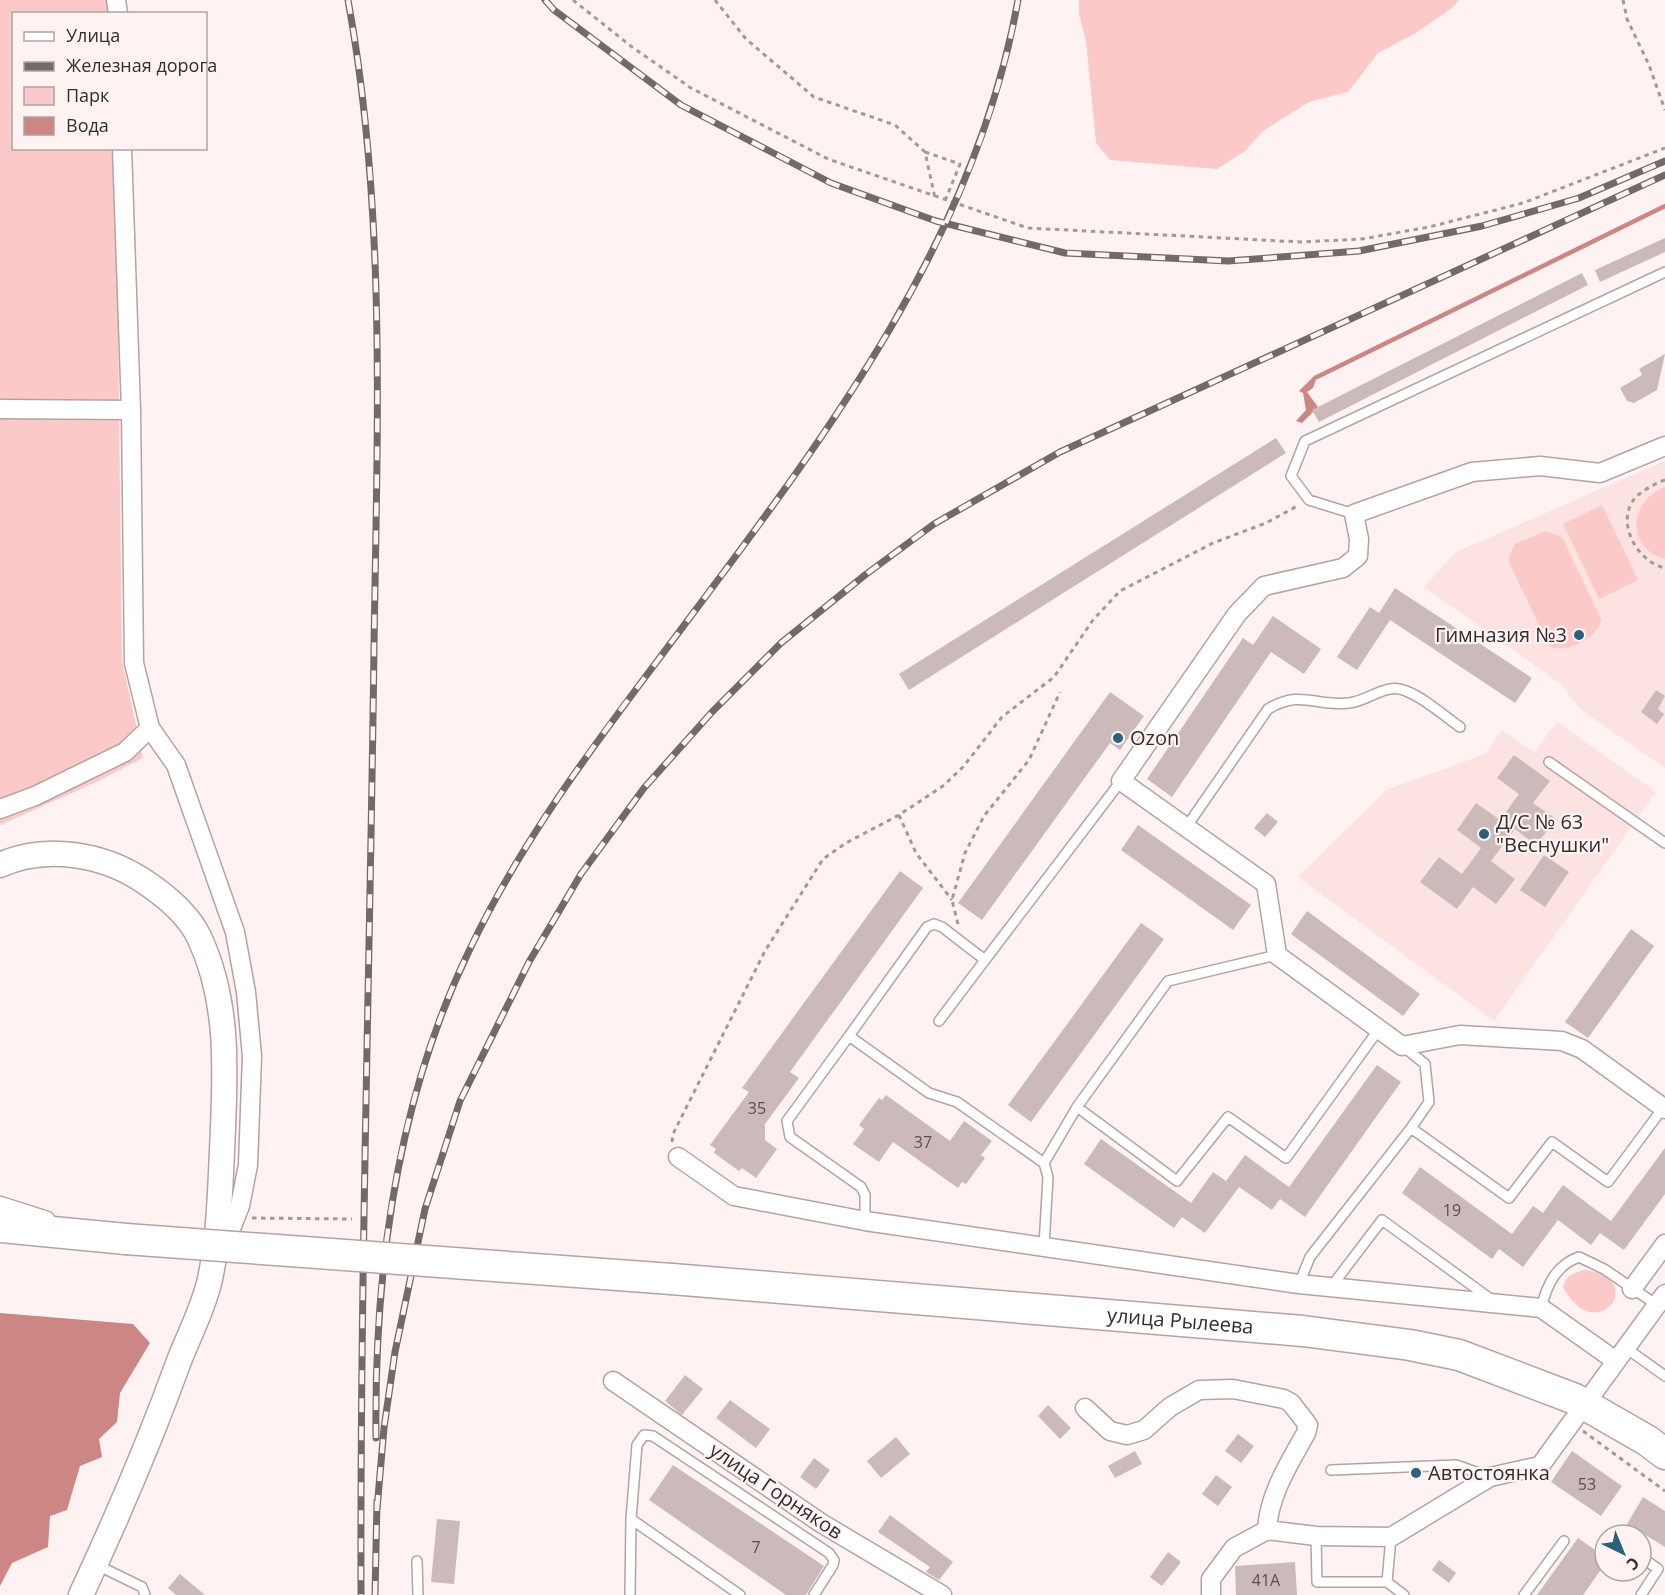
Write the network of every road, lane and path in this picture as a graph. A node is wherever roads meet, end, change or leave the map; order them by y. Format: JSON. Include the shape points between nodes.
{"nodes":[{"id":1,"x":573,"y":0,"type":"edge"},
{"id":2,"x":715,"y":0,"type":"edge"},
{"id":3,"x":1623,"y":0,"type":"edge"},
{"id":4,"x":1665,"y":110,"type":"edge"},
{"id":5,"x":1665,"y":148,"type":"edge"},
{"id":6,"x":122,"y":150,"type":"edge"},
{"id":7,"x":925,"y":152,"type":"junction"},
{"id":8,"x":935,"y":198,"type":"junction"},
{"id":9,"x":945,"y":201,"type":"junction"},
{"id":10,"x":1665,"y":272,"type":"edge"},
{"id":11,"x":0,"y":409,"type":"edge"},
{"id":12,"x":131,"y":410,"type":"junction"},
{"id":13,"x":1665,"y":446,"type":"edge"},
{"id":14,"x":1665,"y":480,"type":"edge"},
{"id":15,"x":1309,"y":500,"type":"junction"},
{"id":16,"x":1354,"y":513,"type":"junction"},
{"id":17,"x":1665,"y":568,"type":"edge"},
{"id":18,"x":1060,"y":692,"type":"dead end"},
{"id":19,"x":1460,"y":727,"type":"dead end"},
{"id":20,"x":150,"y":728,"type":"junction"},
{"id":21,"x":1548,"y":762,"type":"dead end"},
{"id":22,"x":1121,"y":781,"type":"junction"},
{"id":23,"x":0,"y":809,"type":"edge"},
{"id":24,"x":899,"y":815,"type":"junction"},
{"id":25,"x":1185,"y":829,"type":"junction"},
{"id":26,"x":1665,"y":843,"type":"edge"},
{"id":27,"x":0,"y":865,"type":"edge"},
{"id":28,"x":952,"y":900,"type":"junction"},
{"id":29,"x":962,"y":943,"type":"junction"},
{"id":30,"x":1277,"y":955,"type":"junction"},
{"id":31,"x":985,"y":960,"type":"junction"},
{"id":32,"x":939,"y":1022,"type":"dead end"},
{"id":33,"x":1379,"y":1029,"type":"junction"},
{"id":34,"x":849,"y":1036,"type":"junction"},
{"id":35,"x":1402,"y":1046,"type":"junction"},
{"id":36,"x":1077,"y":1107,"type":"junction"},
{"id":37,"x":1664,"y":1107,"type":"edge"},
{"id":38,"x":1411,"y":1128,"type":"junction"},
{"id":39,"x":678,"y":1157,"type":"joint"},
{"id":40,"x":1044,"y":1162,"type":"junction"},
{"id":41,"x":235,"y":1218,"type":"junction"},
{"id":42,"x":352,"y":1219,"type":"dead end"},
{"id":43,"x":865,"y":1221,"type":"junction"},
{"id":44,"x":1,"y":1223,"type":"edge"},
{"id":45,"x":1665,"y":1244,"type":"edge"},
{"id":46,"x":1044,"y":1246,"type":"junction"},
{"id":47,"x":210,"y":1280,"type":"junction"},
{"id":48,"x":1299,"y":1284,"type":"junction"},
{"id":49,"x":1330,"y":1287,"type":"junction"},
{"id":50,"x":1632,"y":1289,"type":"junction"},
{"id":51,"x":1661,"y":1300,"type":"edge"},
{"id":52,"x":1496,"y":1303,"type":"junction"},
{"id":53,"x":1541,"y":1308,"type":"junction"},
{"id":54,"x":1621,"y":1354,"type":"junction"},
{"id":55,"x":1665,"y":1376,"type":"edge"},
{"id":56,"x":613,"y":1381,"type":"dead end"},
{"id":57,"x":1085,"y":1408,"type":"dead end"},
{"id":58,"x":1579,"y":1413,"type":"junction"},
{"id":59,"x":1665,"y":1454,"type":"edge"},
{"id":60,"x":1331,"y":1470,"type":"dead end"},
{"id":61,"x":1490,"y":1477,"type":"junction"},
{"id":62,"x":1665,"y":1491,"type":"edge"},
{"id":63,"x":631,"y":1519,"type":"junction"},
{"id":64,"x":1267,"y":1530,"type":"junction"},
{"id":65,"x":1309,"y":1534,"type":"junction"},
{"id":66,"x":1391,"y":1537,"type":"junction"},
{"id":67,"x":1564,"y":1541,"type":"dead end"},
{"id":68,"x":417,"y":1561,"type":"dead end"},
{"id":69,"x":95,"y":1564,"type":"junction"},
{"id":70,"x":1653,"y":1565,"type":"edge"},
{"id":71,"x":1653,"y":1577,"type":"edge"},
{"id":72,"x":1387,"y":1582,"type":"junction"},
{"id":73,"x":81,"y":1595,"type":"edge"},
{"id":74,"x":145,"y":1595,"type":"edge"},
{"id":75,"x":418,"y":1595,"type":"edge"},
{"id":76,"x":630,"y":1595,"type":"edge"},
{"id":77,"x":740,"y":1595,"type":"edge"},
{"id":78,"x":814,"y":1595,"type":"edge"},
{"id":79,"x":942,"y":1595,"type":"edge"},
{"id":80,"x":1211,"y":1595,"type":"edge"},
{"id":81,"x":1404,"y":1595,"type":"edge"},
{"id":82,"x":1524,"y":1595,"type":"edge"}],
"edges":[{"from":1,"to":8,"type":"path","via":[[632,48],[719,104],[828,159]]},
{"from":2,"to":7,"type":"path","via":[[746,39],[814,97],[896,125]]},
{"from":3,"to":4,"type":"path","via":[[1627,19]]},
{"from":5,"to":9,"type":"path","via":[[1523,204],[1362,239],[1301,242],[1028,228]]},
{"from":6,"to":12,"type":"street"},
{"from":7,"to":8,"type":"path"},
{"from":7,"to":9,"type":"path","via":[[960,164]]},
{"from":8,"to":9,"type":"path"},
{"from":10,"to":15,"type":"lane","via":[[1305,441],[1291,476]]},
{"from":11,"to":12,"type":"street"},
{"from":12,"to":20,"type":"street","via":[[134,663]]},
{"from":13,"to":16,"type":"street","via":[[1600,473],[1540,466],[1472,472]]},
{"from":14,"to":17,"type":"path","via":[[1636,497],[1628,516],[1634,545],[1644,558]]},
{"from":15,"to":16,"type":"lane"},
{"from":15,"to":24,"type":"path","via":[[1120,591],[1093,620],[1054,677],[1002,717],[944,786]]},
{"from":16,"to":22,"type":"street","via":[[1358,556],[1343,568],[1264,586],[1238,614]]},
{"from":18,"to":28,"type":"path","via":[[1029,760],[984,816],[965,853]]},
{"from":19,"to":25,"type":"lane","via":[[1407,691],[1393,688],[1351,703],[1284,700],[1268,710]]},
{"from":20,"to":23,"type":"street","via":[[125,752]]},
{"from":20,"to":41,"type":"street","via":[[176,765],[206,845],[235,932],[246,992],[252,1056],[248,1165]]},
{"from":21,"to":26,"type":"lane"},
{"from":22,"to":25,"type":"street"},
{"from":22,"to":31,"type":"lane"},
{"from":24,"to":28,"type":"path","via":[[916,853]]},
{"from":24,"to":39,"type":"path","via":[[823,859],[765,951],[673,1134],[671,1146]]},
{"from":25,"to":30,"type":"street","via":[[1266,884]]},
{"from":27,"to":47,"type":"street","via":[[40,855],[80,855],[111,863],[165,894],[198,935],[215,981],[225,1058],[220,1201]]},
{"from":28,"to":29,"type":"path"},
{"from":29,"to":31,"type":"lane"},
{"from":29,"to":34,"type":"lane","via":[[942,927],[927,927]]},
{"from":30,"to":33,"type":"street"},
{"from":30,"to":36,"type":"lane","via":[[1168,981]]},
{"from":31,"to":32,"type":"lane"},
{"from":33,"to":35,"type":"street"},
{"from":33,"to":36,"type":"lane","via":[[1286,1158],[1228,1116],[1177,1181]]},
{"from":34,"to":40,"type":"lane","via":[[929,1093],[957,1102]]},
{"from":34,"to":43,"type":"lane","via":[[787,1121],[787,1130],[790,1137],[861,1187],[865,1194]]},
{"from":35,"to":37,"type":"street","via":[[1460,1035],[1562,1041],[1582,1049]]},
{"from":35,"to":38,"type":"lane","via":[[1425,1064],[1429,1102]]},
{"from":36,"to":40,"type":"lane"},
{"from":37,"to":38,"type":"lane","via":[[1608,1182],[1552,1142],[1509,1198]]},
{"from":38,"to":48,"type":"lane","via":[[1310,1257]]},
{"from":39,"to":43,"type":"street","via":[[734,1196]]},
{"from":40,"to":46,"type":"lane","via":[[1048,1177]]},
{"from":41,"to":42,"type":"path"},
{"from":41,"to":47,"type":"street"},
{"from":43,"to":46,"type":"street"},
{"from":44,"to":58,"type":"main road","name":"улица Рылеева","bridge":true,"via":[[126,1239],[1303,1331],[1459,1355],[1516,1374]]},
{"from":45,"to":50,"type":"street"},
{"from":46,"to":48,"type":"street"},
{"from":47,"to":69,"type":"street","via":[[129,1493]]},
{"from":48,"to":49,"type":"street"},
{"from":49,"to":52,"type":"street"},
{"from":49,"to":52,"type":"lane","via":[[1382,1220]]},
{"from":50,"to":51,"type":"lane"},
{"from":50,"to":53,"type":"lane","via":[[1580,1257],[1567,1261],[1548,1284]]},
{"from":51,"to":54,"type":"street"},
{"from":52,"to":53,"type":"street"},
{"from":53,"to":54,"type":"street"},
{"from":54,"to":55,"type":"lane"},
{"from":54,"to":58,"type":"street"},
{"from":56,"to":79,"type":"street","name":"улица Горняков","via":[[821,1523]]},
{"from":57,"to":64,"type":"street","via":[[1110,1431],[1127,1435],[1144,1430],[1170,1407],[1200,1390],[1233,1389],[1291,1403],[1308,1425],[1276,1487]]},
{"from":58,"to":59,"type":"main road","name":"улица Рылеева"},
{"from":58,"to":61,"type":"street","via":[[1540,1466]]},
{"from":58,"to":62,"type":"path"},
{"from":60,"to":61,"type":"lane","via":[[1456,1465]]},
{"from":61,"to":66,"type":"street"},
{"from":63,"to":76,"type":"lane"},
{"from":63,"to":77,"type":"lane"},
{"from":63,"to":78,"type":"lane","via":[[637,1445],[644,1435],[653,1436],[829,1553],[833,1566]]},
{"from":64,"to":65,"type":"street"},
{"from":64,"to":80,"type":"street","via":[[1234,1548],[1211,1579]]},
{"from":65,"to":66,"type":"street"},
{"from":65,"to":72,"type":"lane","via":[[1317,1582]]},
{"from":66,"to":72,"type":"lane"},
{"from":67,"to":82,"type":"lane"},
{"from":68,"to":75,"type":"lane"},
{"from":69,"to":73,"type":"street"},
{"from":69,"to":74,"type":"lane","via":[[142,1587]]},
{"from":70,"to":71,"type":"lane","via":[[1658,1569]]},
{"from":72,"to":81,"type":"lane"}]}
